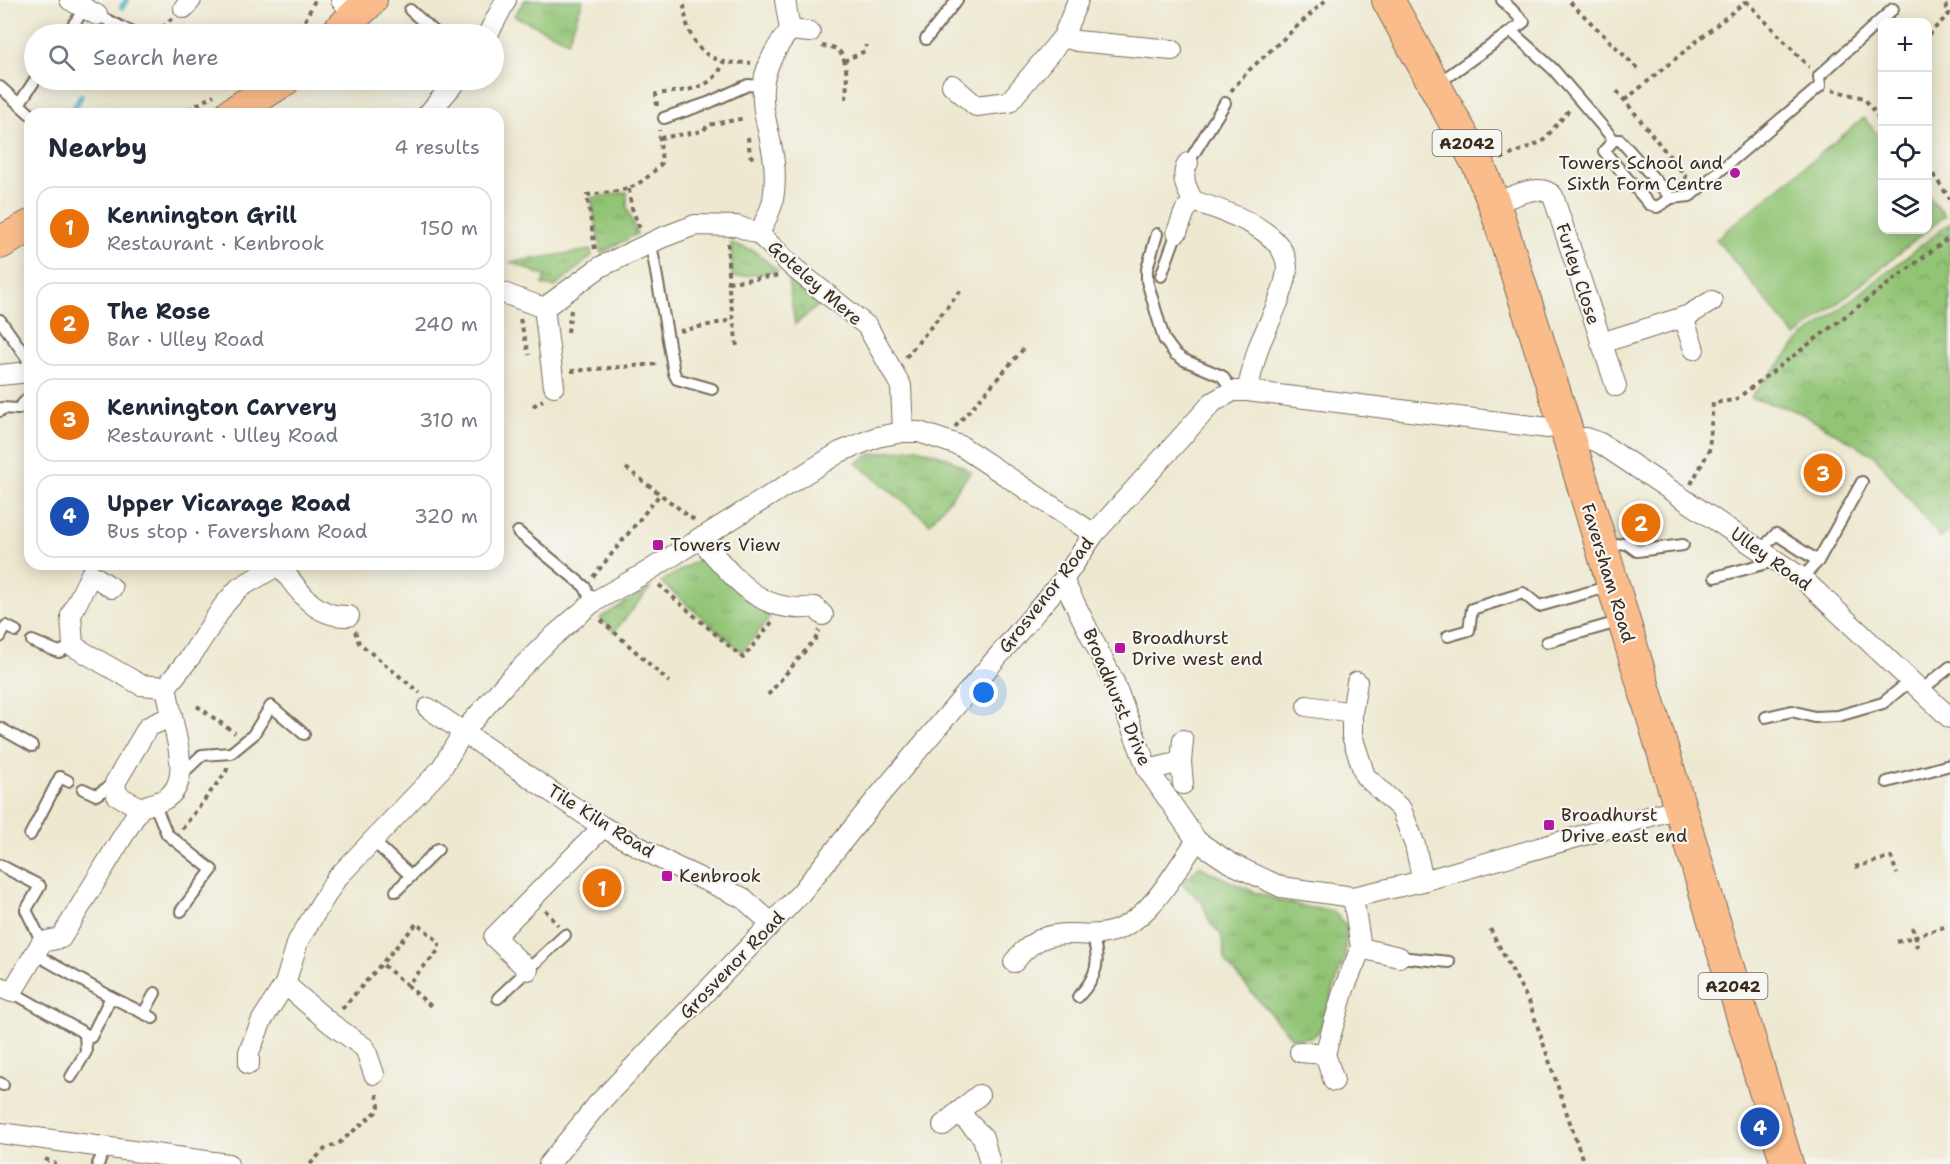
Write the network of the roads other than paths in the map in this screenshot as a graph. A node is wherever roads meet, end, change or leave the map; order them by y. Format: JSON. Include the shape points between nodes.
{"nodes":[{"id":1,"x":506,"y":0,"type":"edge"},
{"id":2,"x":785,"y":0,"type":"edge"},
{"id":3,"x":957,"y":0,"type":"edge"},
{"id":4,"x":1078,"y":0,"type":"edge"},
{"id":5,"x":1388,"y":0,"type":"edge"},
{"id":6,"x":1503,"y":0,"type":"edge"},
{"id":7,"x":84,"y":8,"type":"edge"},
{"id":8,"x":1893,"y":9,"type":"dead end"},
{"id":9,"x":411,"y":10,"type":"dead end"},
{"id":10,"x":74,"y":24,"type":"edge"},
{"id":11,"x":115,"y":24,"type":"edge"},
{"id":12,"x":426,"y":24,"type":"edge"},
{"id":13,"x":493,"y":24,"type":"edge"},
{"id":14,"x":790,"y":30,"type":"junction"},
{"id":15,"x":810,"y":32,"type":"road end"},
{"id":16,"x":1512,"y":32,"type":"junction"},
{"id":17,"x":1063,"y":37,"type":"junction"},
{"id":18,"x":926,"y":39,"type":"dead end"},
{"id":19,"x":1172,"y":50,"type":"dead end"},
{"id":20,"x":952,"y":85,"type":"dead end"},
{"id":21,"x":1436,"y":85,"type":"junction"},
{"id":22,"x":762,"y":86,"type":"junction"},
{"id":23,"x":0,"y":87,"type":"edge"},
{"id":24,"x":28,"y":90,"type":"edge"},
{"id":25,"x":259,"y":90,"type":"edge"},
{"id":26,"x":448,"y":90,"type":"edge"},
{"id":27,"x":226,"y":103,"type":"edge"},
{"id":28,"x":1225,"y":103,"type":"road end"},
{"id":29,"x":19,"y":104,"type":"junction"},
{"id":30,"x":433,"y":108,"type":"edge"},
{"id":31,"x":24,"y":109,"type":"edge"},
{"id":32,"x":661,"y":117,"type":"road end"},
{"id":33,"x":1614,"y":140,"type":"junction"},
{"id":34,"x":1188,"y":163,"type":"joint"},
{"id":35,"x":1669,"y":195,"type":"junction"},
{"id":36,"x":1193,"y":201,"type":"junction"},
{"id":37,"x":1494,"y":203,"type":"junction"},
{"id":38,"x":24,"y":229,"type":"edge"},
{"id":39,"x":1178,"y":232,"type":"joint"},
{"id":40,"x":759,"y":234,"type":"junction"},
{"id":41,"x":1157,"y":234,"type":"dead end"},
{"id":42,"x":0,"y":243,"type":"edge"},
{"id":43,"x":648,"y":245,"type":"junction"},
{"id":44,"x":1161,"y":276,"type":"dead end"},
{"id":45,"x":504,"y":293,"type":"edge"},
{"id":46,"x":1712,"y":301,"type":"dead end"},
{"id":47,"x":544,"y":309,"type":"junction"},
{"id":48,"x":1683,"y":317,"type":"junction"},
{"id":49,"x":0,"y":320,"type":"edge"},
{"id":50,"x":1601,"y":343,"type":"junction"},
{"id":51,"x":1694,"y":349,"type":"dead end"},
{"id":52,"x":24,"y":354,"type":"edge"},
{"id":53,"x":24,"y":373,"type":"edge"},
{"id":54,"x":0,"y":375,"type":"edge"},
{"id":55,"x":554,"y":386,"type":"dead end"},
{"id":56,"x":1616,"y":386,"type":"dead end"},
{"id":57,"x":712,"y":388,"type":"dead end"},
{"id":58,"x":1240,"y":391,"type":"junction"},
{"id":59,"x":24,"y":402,"type":"edge"},
{"id":60,"x":0,"y":411,"type":"edge"},
{"id":61,"x":903,"y":432,"type":"junction"},
{"id":62,"x":1567,"y":433,"type":"junction"},
{"id":63,"x":1862,"y":482,"type":"dead end"},
{"id":64,"x":518,"y":532,"type":"dead end"},
{"id":65,"x":1094,"y":534,"type":"junction"},
{"id":66,"x":705,"y":535,"type":"junction"},
{"id":67,"x":1683,"y":545,"type":"dead end"},
{"id":68,"x":1601,"y":550,"type":"junction"},
{"id":69,"x":1770,"y":555,"type":"junction"},
{"id":70,"x":1818,"y":561,"type":"junction"},
{"id":71,"x":268,"y":570,"type":"edge"},
{"id":72,"x":284,"y":570,"type":"edge"},
{"id":73,"x":1715,"y":577,"type":"dead end"},
{"id":74,"x":1802,"y":578,"type":"junction"},
{"id":75,"x":1063,"y":580,"type":"junction"},
{"id":76,"x":1611,"y":586,"type":"junction"},
{"id":77,"x":112,"y":588,"type":"dead end"},
{"id":78,"x":588,"y":599,"type":"junction"},
{"id":79,"x":823,"y":615,"type":"road end"},
{"id":80,"x":349,"y":616,"type":"road end"},
{"id":81,"x":1622,"y":621,"type":"junction"},
{"id":82,"x":16,"y":631,"type":"dead end"},
{"id":83,"x":1448,"y":636,"type":"dead end"},
{"id":84,"x":0,"y":637,"type":"edge"},
{"id":85,"x":32,"y":640,"type":"dead end"},
{"id":86,"x":1547,"y":642,"type":"dead end"},
{"id":87,"x":73,"y":646,"type":"junction"},
{"id":88,"x":1950,"y":667,"type":"edge"},
{"id":89,"x":1357,"y":682,"type":"dead end"},
{"id":90,"x":1915,"y":686,"type":"junction"},
{"id":91,"x":166,"y":687,"type":"junction"},
{"id":92,"x":1307,"y":706,"type":"dead end"},
{"id":93,"x":428,"y":708,"type":"road end"},
{"id":94,"x":1352,"y":713,"type":"junction"},
{"id":95,"x":172,"y":716,"type":"junction"},
{"id":96,"x":1766,"y":717,"type":"dead end"},
{"id":97,"x":1950,"y":718,"type":"edge"},
{"id":98,"x":0,"y":728,"type":"edge"},
{"id":99,"x":464,"y":731,"type":"junction"},
{"id":100,"x":304,"y":734,"type":"dead end"},
{"id":101,"x":1183,"y":740,"type":"dead end"},
{"id":102,"x":32,"y":746,"type":"dead end"},
{"id":103,"x":1181,"y":762,"type":"junction"},
{"id":104,"x":1950,"y":765,"type":"edge"},
{"id":105,"x":1148,"y":770,"type":"junction"},
{"id":106,"x":181,"y":775,"type":"junction"},
{"id":107,"x":68,"y":781,"type":"dead end"},
{"id":108,"x":1887,"y":782,"type":"dead end"},
{"id":109,"x":116,"y":783,"type":"junction"},
{"id":110,"x":1183,"y":784,"type":"dead end"},
{"id":111,"x":83,"y":789,"type":"dead end"},
{"id":112,"x":147,"y":805,"type":"junction"},
{"id":113,"x":1679,"y":808,"type":"junction"},
{"id":114,"x":603,"y":827,"type":"junction"},
{"id":115,"x":30,"y":835,"type":"dead end"},
{"id":116,"x":373,"y":841,"type":"junction"},
{"id":117,"x":1197,"y":841,"type":"junction"},
{"id":118,"x":438,"y":849,"type":"dead end"},
{"id":119,"x":0,"y":865,"type":"edge"},
{"id":120,"x":411,"y":876,"type":"junction"},
{"id":121,"x":1423,"y":881,"type":"junction"},
{"id":122,"x":396,"y":891,"type":"dead end"},
{"id":123,"x":1353,"y":897,"type":"junction"},
{"id":124,"x":181,"y":911,"type":"dead end"},
{"id":125,"x":772,"y":924,"type":"junction"},
{"id":126,"x":1091,"y":934,"type":"junction"},
{"id":127,"x":565,"y":935,"type":"road end"},
{"id":128,"x":39,"y":948,"type":"junction"},
{"id":129,"x":1361,"y":948,"type":"junction"},
{"id":130,"x":1400,"y":957,"type":"joint"},
{"id":131,"x":1014,"y":962,"type":"dead end"},
{"id":132,"x":1449,"y":962,"type":"dead end"},
{"id":133,"x":528,"y":970,"type":"junction"},
{"id":134,"x":285,"y":984,"type":"junction"},
{"id":135,"x":6,"y":990,"type":"edge"},
{"id":136,"x":155,"y":993,"type":"dead end"},
{"id":137,"x":111,"y":997,"type":"junction"},
{"id":138,"x":1078,"y":997,"type":"dead end"},
{"id":139,"x":498,"y":998,"type":"dead end"},
{"id":140,"x":85,"y":1034,"type":"junction"},
{"id":141,"x":1300,"y":1052,"type":"dead end"},
{"id":142,"x":1325,"y":1054,"type":"junction"},
{"id":143,"x":249,"y":1064,"type":"dead end"},
{"id":144,"x":374,"y":1074,"type":"dead end"},
{"id":145,"x":71,"y":1077,"type":"dead end"},
{"id":146,"x":1334,"y":1081,"type":"dead end"},
{"id":147,"x":979,"y":1095,"type":"dead end"},
{"id":148,"x":958,"y":1112,"type":"junction"},
{"id":149,"x":943,"y":1125,"type":"dead end"},
{"id":150,"x":0,"y":1133,"type":"edge"},
{"id":151,"x":107,"y":1146,"type":"junction"},
{"id":152,"x":99,"y":1164,"type":"edge"},
{"id":153,"x":228,"y":1164,"type":"edge"},
{"id":154,"x":549,"y":1164,"type":"edge"},
{"id":155,"x":990,"y":1164,"type":"edge"},
{"id":156,"x":1787,"y":1164,"type":"edge"}],
"edges":[{"from":1,"to":13,"type":"street"},
{"from":2,"to":14,"type":"street"},
{"from":3,"to":18,"type":"lane"},
{"from":4,"to":17,"type":"street"},
{"from":5,"to":21,"type":"main road","name":"Faversham Road","number":"A2042"},
{"from":6,"to":16,"type":"lane","via":[[1524,22]]},
{"from":7,"to":10,"type":"lane"},
{"from":7,"to":11,"type":"lane"},
{"from":8,"to":35,"type":"lane","via":[[1819,82],[1690,196]]},
{"from":9,"to":12,"type":"lane"},
{"from":14,"to":15,"type":"street"},
{"from":14,"to":22,"type":"street","name":"Goteley Mere","via":[[776,47]]},
{"from":16,"to":21,"type":"lane"},
{"from":16,"to":33,"type":"lane","via":[[1553,69]]},
{"from":17,"to":19,"type":"street"},
{"from":17,"to":20,"type":"street","via":[[1009,102],[976,106]]},
{"from":21,"to":37,"type":"main road","name":"Faversham Road","number":"A2042"},
{"from":22,"to":32,"type":"lane","via":[[748,85],[708,103]]},
{"from":22,"to":40,"type":"street","name":"Goteley Mere","via":[[762,109],[771,137],[774,176],[773,202]]},
{"from":23,"to":29,"type":"lane"},
{"from":24,"to":29,"type":"lane"},
{"from":25,"to":27,"type":"main road"},
{"from":26,"to":30,"type":"street"},
{"from":28,"to":34,"type":"lane"},
{"from":29,"to":31,"type":"lane"},
{"from":33,"to":35,"type":"lane","via":[[1628,147]]},
{"from":33,"to":35,"type":"lane","via":[[1604,151],[1649,204],[1657,207]]},
{"from":34,"to":36,"type":"street","via":[[1184,185]]},
{"from":36,"to":39,"type":"street"},
{"from":36,"to":58,"type":"street","via":[[1245,219],[1263,231],[1285,258],[1285,276]]},
{"from":37,"to":50,"type":"street","name":"Furley Close","via":[[1539,189],[1553,196]]},
{"from":37,"to":62,"type":"main road","name":"Faversham Road","number":"A2042"},
{"from":38,"to":42,"type":"main road"},
{"from":39,"to":44,"type":"lane"},
{"from":40,"to":43,"type":"street","name":"Goteley Mere","via":[[727,225],[695,225]]},
{"from":40,"to":61,"type":"street","name":"Goteley Mere","via":[[794,268],[867,326],[901,386]]},
{"from":41,"to":58,"type":"lane","via":[[1147,281],[1164,339],[1174,354],[1222,376]]},
{"from":43,"to":47,"type":"street","name":"Goteley Mere","via":[[600,267]]},
{"from":43,"to":57,"type":"lane","via":[[677,379]]},
{"from":45,"to":47,"type":"street"},
{"from":46,"to":48,"type":"street","name":"Furley Close"},
{"from":47,"to":55,"type":"street"},
{"from":48,"to":50,"type":"street","name":"Furley Close"},
{"from":48,"to":51,"type":"street"},
{"from":49,"to":52,"type":"lane"},
{"from":50,"to":56,"type":"street","name":"Furley Close"},
{"from":53,"to":54,"type":"street"},
{"from":58,"to":62,"type":"street"},
{"from":58,"to":65,"type":"street","name":"Grosvenor Road","via":[[1213,402]]},
{"from":59,"to":60,"type":"lane","via":[[18,409]]},
{"from":61,"to":65,"type":"street","via":[[919,432],[961,446]]},
{"from":61,"to":66,"type":"street","via":[[840,452]]},
{"from":62,"to":68,"type":"main road","name":"Faversham Road","number":"A2042"},
{"from":62,"to":69,"type":"street","name":"Ulley Road","via":[[1604,443],[1684,501]]},
{"from":63,"to":70,"type":"lane"},
{"from":64,"to":78,"type":"lane"},
{"from":65,"to":75,"type":"street","name":"Grosvenor Road"},
{"from":66,"to":78,"type":"street","via":[[645,573]]},
{"from":66,"to":79,"type":"street","via":[[741,584],[767,602],[782,608],[815,607]]},
{"from":67,"to":68,"type":"lane","via":[[1637,551],[1626,543]]},
{"from":68,"to":76,"type":"main road","name":"Faversham Road","number":"A2042"},
{"from":69,"to":70,"type":"lane","via":[[1776,534]]},
{"from":69,"to":73,"type":"lane"},
{"from":69,"to":74,"type":"street","name":"Ulley Road"},
{"from":70,"to":74,"type":"lane"},
{"from":71,"to":91,"type":"street","via":[[231,597]]},
{"from":72,"to":80,"type":"street","via":[[308,602],[333,617]]},
{"from":74,"to":90,"type":"street","name":"Ulley Road"},
{"from":75,"to":105,"type":"street","name":"Broadhurst Drive","via":[[1114,682]]},
{"from":75,"to":125,"type":"street","name":"Grosvenor Road"},
{"from":76,"to":81,"type":"main road","name":"Faversham Road","number":"A2042"},
{"from":76,"to":83,"type":"lane","via":[[1539,606],[1523,593],[1472,609],[1469,630]]},
{"from":77,"to":87,"type":"street","via":[[91,574],[71,615]]},
{"from":78,"to":99,"type":"street"},
{"from":81,"to":86,"type":"lane"},
{"from":81,"to":113,"type":"main road","name":"Faversham Road","number":"A2042"},
{"from":82,"to":84,"type":"lane","via":[[6,626]]},
{"from":85,"to":87,"type":"lane","via":[[59,652]]},
{"from":87,"to":91,"type":"street","via":[[141,686]]},
{"from":88,"to":90,"type":"lane"},
{"from":89,"to":94,"type":"street"},
{"from":90,"to":96,"type":"lane","via":[[1883,703],[1838,716],[1814,717],[1792,711]]},
{"from":90,"to":97,"type":"street","name":"Ulley Road"},
{"from":91,"to":95,"type":"street"},
{"from":92,"to":94,"type":"street"},
{"from":93,"to":99,"type":"street"},
{"from":94,"to":121,"type":"street","via":[[1352,736],[1365,776],[1401,809]]},
{"from":95,"to":106,"type":"street"},
{"from":95,"to":109,"type":"street","via":[[148,727]]},
{"from":98,"to":102,"type":"lane"},
{"from":99,"to":114,"type":"street","name":"Tile Kiln Road"},
{"from":99,"to":116,"type":"street","via":[[441,769]]},
{"from":100,"to":106,"type":"lane","via":[[271,706],[253,735],[231,753],[202,755]]},
{"from":101,"to":103,"type":"street"},
{"from":103,"to":105,"type":"street"},
{"from":103,"to":110,"type":"street"},
{"from":104,"to":108,"type":"lane"},
{"from":105,"to":117,"type":"street","name":"Broadhurst Drive"},
{"from":106,"to":112,"type":"street","via":[[170,794]]},
{"from":107,"to":115,"type":"lane","via":[[60,777]]},
{"from":109,"to":111,"type":"lane","via":[[96,795]]},
{"from":109,"to":112,"type":"street","via":[[117,795]]},
{"from":112,"to":124,"type":"lane","via":[[167,834],[212,870]]},
{"from":112,"to":128,"type":"street","via":[[65,933]]},
{"from":113,"to":121,"type":"street","name":"Broadhurst Drive"},
{"from":113,"to":156,"type":"main road","name":"Faversham Road","number":"A2042"},
{"from":114,"to":125,"type":"street","name":"Tile Kiln Road","via":[[743,898]]},
{"from":114,"to":133,"type":"street","via":[[494,937]]},
{"from":116,"to":120,"type":"lane"},
{"from":116,"to":134,"type":"street","via":[[336,879],[305,927]]},
{"from":117,"to":123,"type":"street","name":"Broadhurst Drive","via":[[1230,863],[1281,887]]},
{"from":117,"to":126,"type":"street","via":[[1152,906],[1120,929]]},
{"from":118,"to":120,"type":"lane"},
{"from":119,"to":128,"type":"lane","via":[[40,886],[27,910]]},
{"from":120,"to":122,"type":"lane"},
{"from":121,"to":123,"type":"street","name":"Broadhurst Drive"},
{"from":123,"to":129,"type":"street"},
{"from":125,"to":154,"type":"street","name":"Grosvenor Road","via":[[597,1105]]},
{"from":126,"to":131,"type":"street","via":[[1064,932],[1026,945]]},
{"from":126,"to":138,"type":"lane","via":[[1098,951],[1095,972]]},
{"from":127,"to":133,"type":"lane"},
{"from":128,"to":135,"type":"street"},
{"from":128,"to":137,"type":"lane"},
{"from":129,"to":130,"type":"street"},
{"from":129,"to":142,"type":"street"},
{"from":130,"to":132,"type":"lane"},
{"from":133,"to":139,"type":"lane"},
{"from":134,"to":143,"type":"street","via":[[262,1020],[249,1052]]},
{"from":134,"to":144,"type":"street","via":[[365,1048]]},
{"from":135,"to":140,"type":"lane"},
{"from":136,"to":137,"type":"lane","via":[[148,1016]]},
{"from":137,"to":140,"type":"lane","via":[[91,1037]]},
{"from":140,"to":145,"type":"lane","via":[[86,1052]]},
{"from":141,"to":142,"type":"street"},
{"from":142,"to":146,"type":"street"},
{"from":147,"to":148,"type":"street"},
{"from":148,"to":149,"type":"street"},
{"from":148,"to":155,"type":"street","via":[[983,1137]]},
{"from":150,"to":151,"type":"street"},
{"from":151,"to":152,"type":"lane"},
{"from":151,"to":153,"type":"street"}]}
